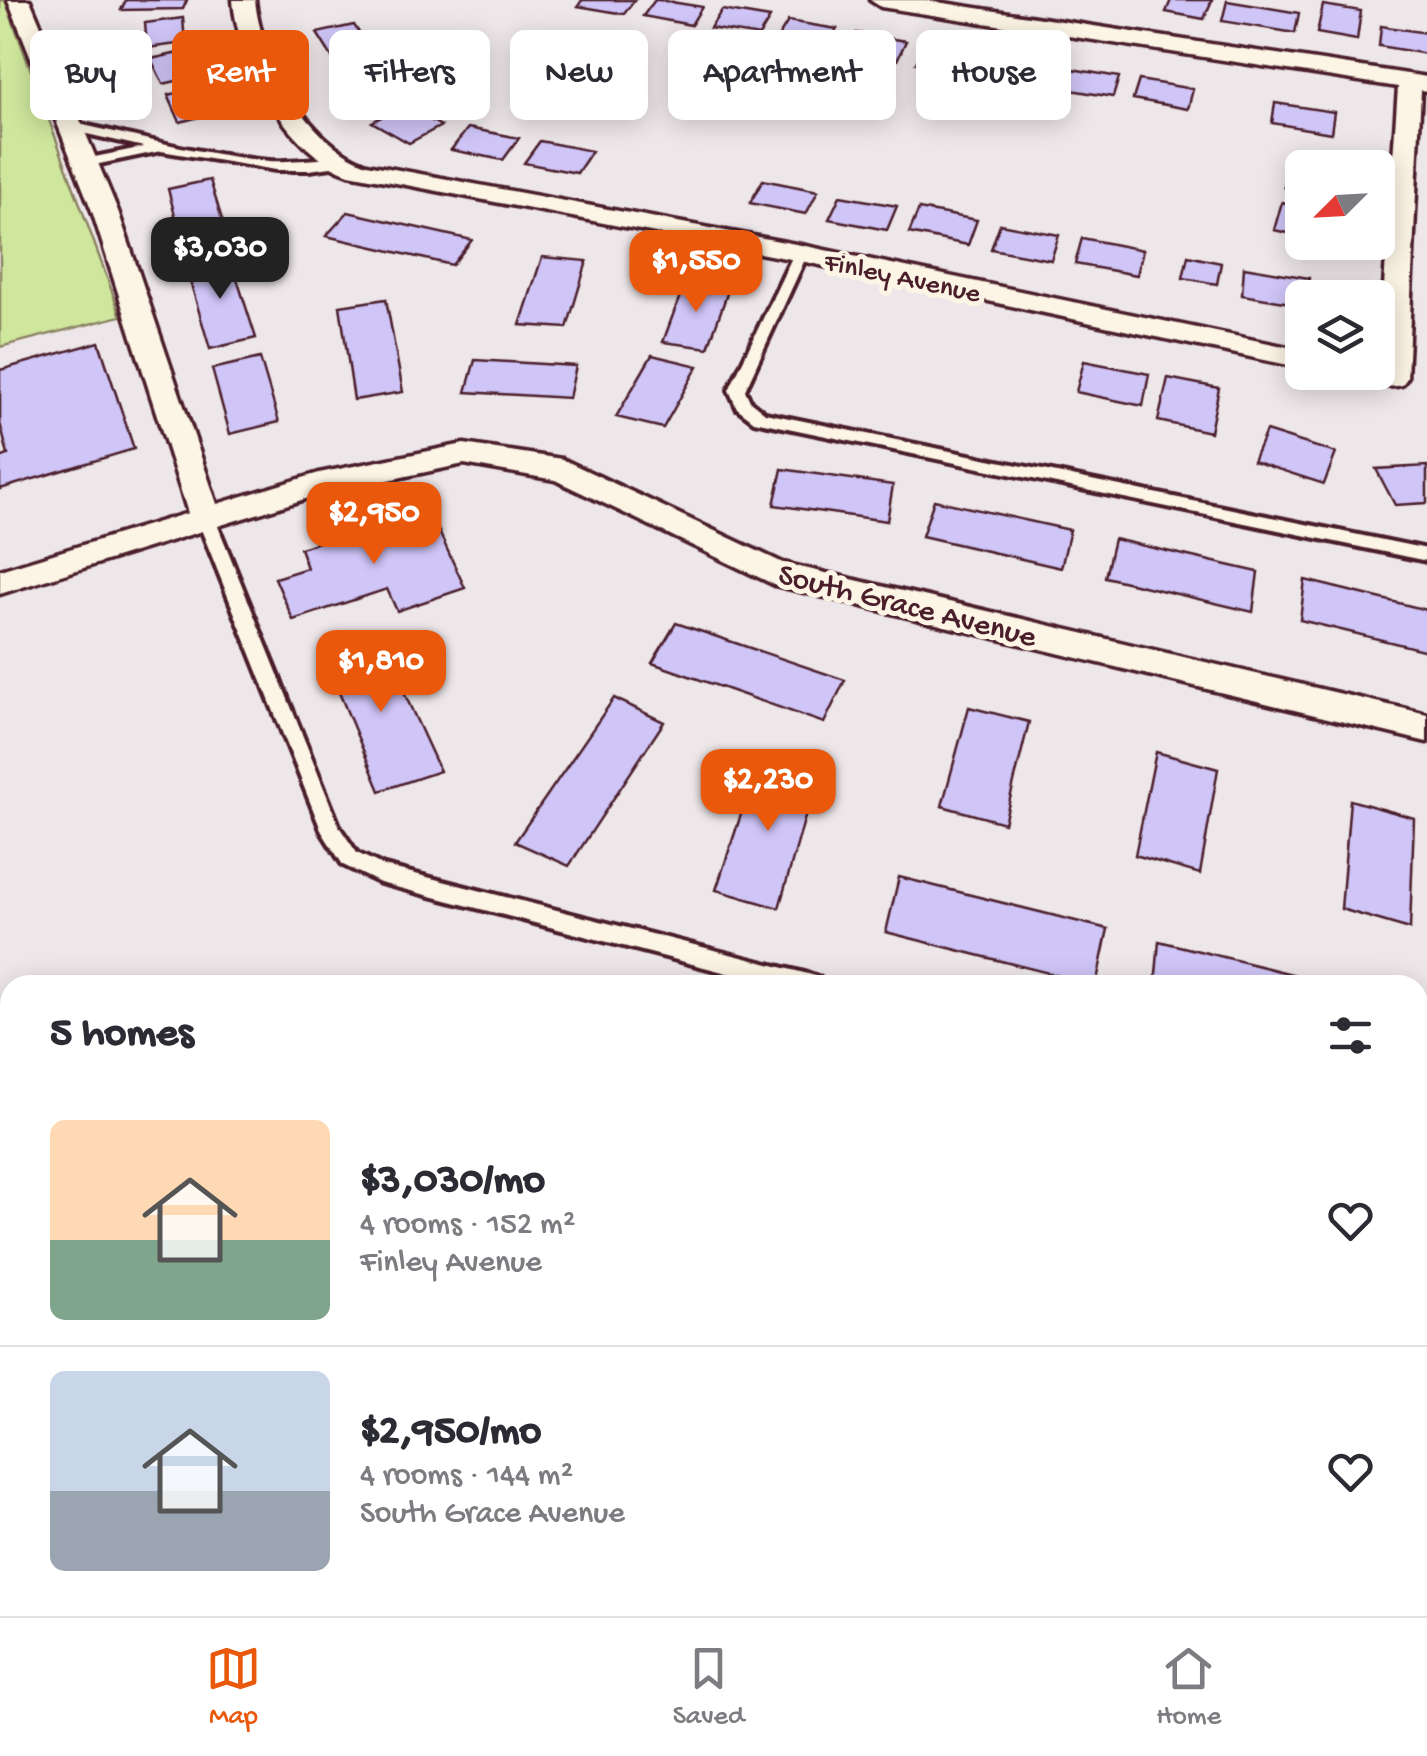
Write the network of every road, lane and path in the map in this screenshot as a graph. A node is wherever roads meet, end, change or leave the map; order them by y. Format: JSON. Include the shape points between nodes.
{"nodes":[{"id":1,"x":19,"y":0,"type":"edge"},
{"id":2,"x":244,"y":0,"type":"edge"},
{"id":3,"x":881,"y":0,"type":"edge"},
{"id":4,"x":1418,"y":83,"type":"edge"},
{"id":5,"x":70,"y":126,"type":"junction"},
{"id":6,"x":168,"y":146,"type":"junction"},
{"id":7,"x":339,"y":162,"type":"junction"},
{"id":8,"x":85,"y":163,"type":"junction"},
{"id":9,"x":801,"y":254,"type":"junction"},
{"id":10,"x":1391,"y":280,"type":"edge"},
{"id":11,"x":1285,"y":355,"type":"edge"},
{"id":12,"x":206,"y":519,"type":"junction"},
{"id":13,"x":1427,"y":555,"type":"edge"},
{"id":14,"x":0,"y":582,"type":"edge"},
{"id":15,"x":1427,"y":728,"type":"edge"},
{"id":16,"x":773,"y":975,"type":"edge"}],
"edges":[{"from":1,"to":5,"type":"street"},
{"from":2,"to":7,"type":"street","name":"Finley Avenue","via":[[246,26],[301,125]]},
{"from":3,"to":4,"type":"street","via":[[1095,26]]},
{"from":4,"to":10,"type":"street"},
{"from":5,"to":6,"type":"lane"},
{"from":5,"to":8,"type":"street"},
{"from":6,"to":7,"type":"lane","via":[[289,168]]},
{"from":6,"to":8,"type":"lane"},
{"from":7,"to":9,"type":"street","name":"Finley Avenue","via":[[381,176]]},
{"from":8,"to":12,"type":"street"},
{"from":9,"to":11,"type":"street","name":"Finley Avenue"},
{"from":9,"to":13,"type":"lane","via":[[737,390],[760,417]]},
{"from":12,"to":14,"type":"street","name":"South Grace Avenue"},
{"from":12,"to":15,"type":"street","name":"South Grace Avenue","via":[[319,484],[464,454],[562,470],[775,573]]},
{"from":12,"to":16,"type":"lane","via":[[332,832],[350,859],[380,874]]}]}
